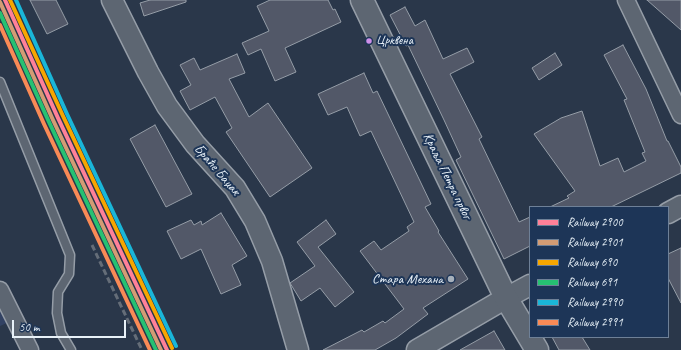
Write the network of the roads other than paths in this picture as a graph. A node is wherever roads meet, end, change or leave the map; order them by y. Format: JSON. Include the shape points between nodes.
{"nodes":[{"id":1,"x":112,"y":0,"type":"edge"},
{"id":2,"x":362,"y":0,"type":"edge"},
{"id":3,"x":626,"y":0,"type":"edge"},
{"id":4,"x":0,"y":82,"type":"edge"},
{"id":5,"x":680,"y":108,"type":"edge"},
{"id":6,"x":681,"y":206,"type":"edge"},
{"id":7,"x":669,"y":212,"type":"edge"},
{"id":8,"x":529,"y":286,"type":"edge"},
{"id":9,"x":0,"y":290,"type":"edge"},
{"id":10,"x":506,"y":298,"type":"junction"},
{"id":11,"x":529,"y":337,"type":"edge"},
{"id":12,"x":530,"y":338,"type":"edge"},
{"id":13,"x":30,"y":350,"type":"edge"},
{"id":14,"x":71,"y":350,"type":"edge"},
{"id":15,"x":298,"y":350,"type":"edge"},
{"id":16,"x":417,"y":350,"type":"edge"},
{"id":17,"x":537,"y":350,"type":"edge"}],
"edges":[{"from":1,"to":15,"type":"street","name":"Браће Баџак","via":[[167,106],[194,144],[235,188],[255,221],[272,261]]},
{"from":2,"to":10,"type":"main road","name":"Краља Петра првог"},
{"from":3,"to":5,"type":"street"},
{"from":4,"to":14,"type":"lane","via":[[70,255],[69,274],[58,292],[57,313],[61,333]]},
{"from":6,"to":7,"type":"street"},
{"from":8,"to":10,"type":"street"},
{"from":9,"to":13,"type":"street"},
{"from":10,"to":11,"type":"main road","name":"Краља Петра првог"},
{"from":10,"to":16,"type":"street"},
{"from":12,"to":17,"type":"main road","name":"Краља Петра првог"}]}
